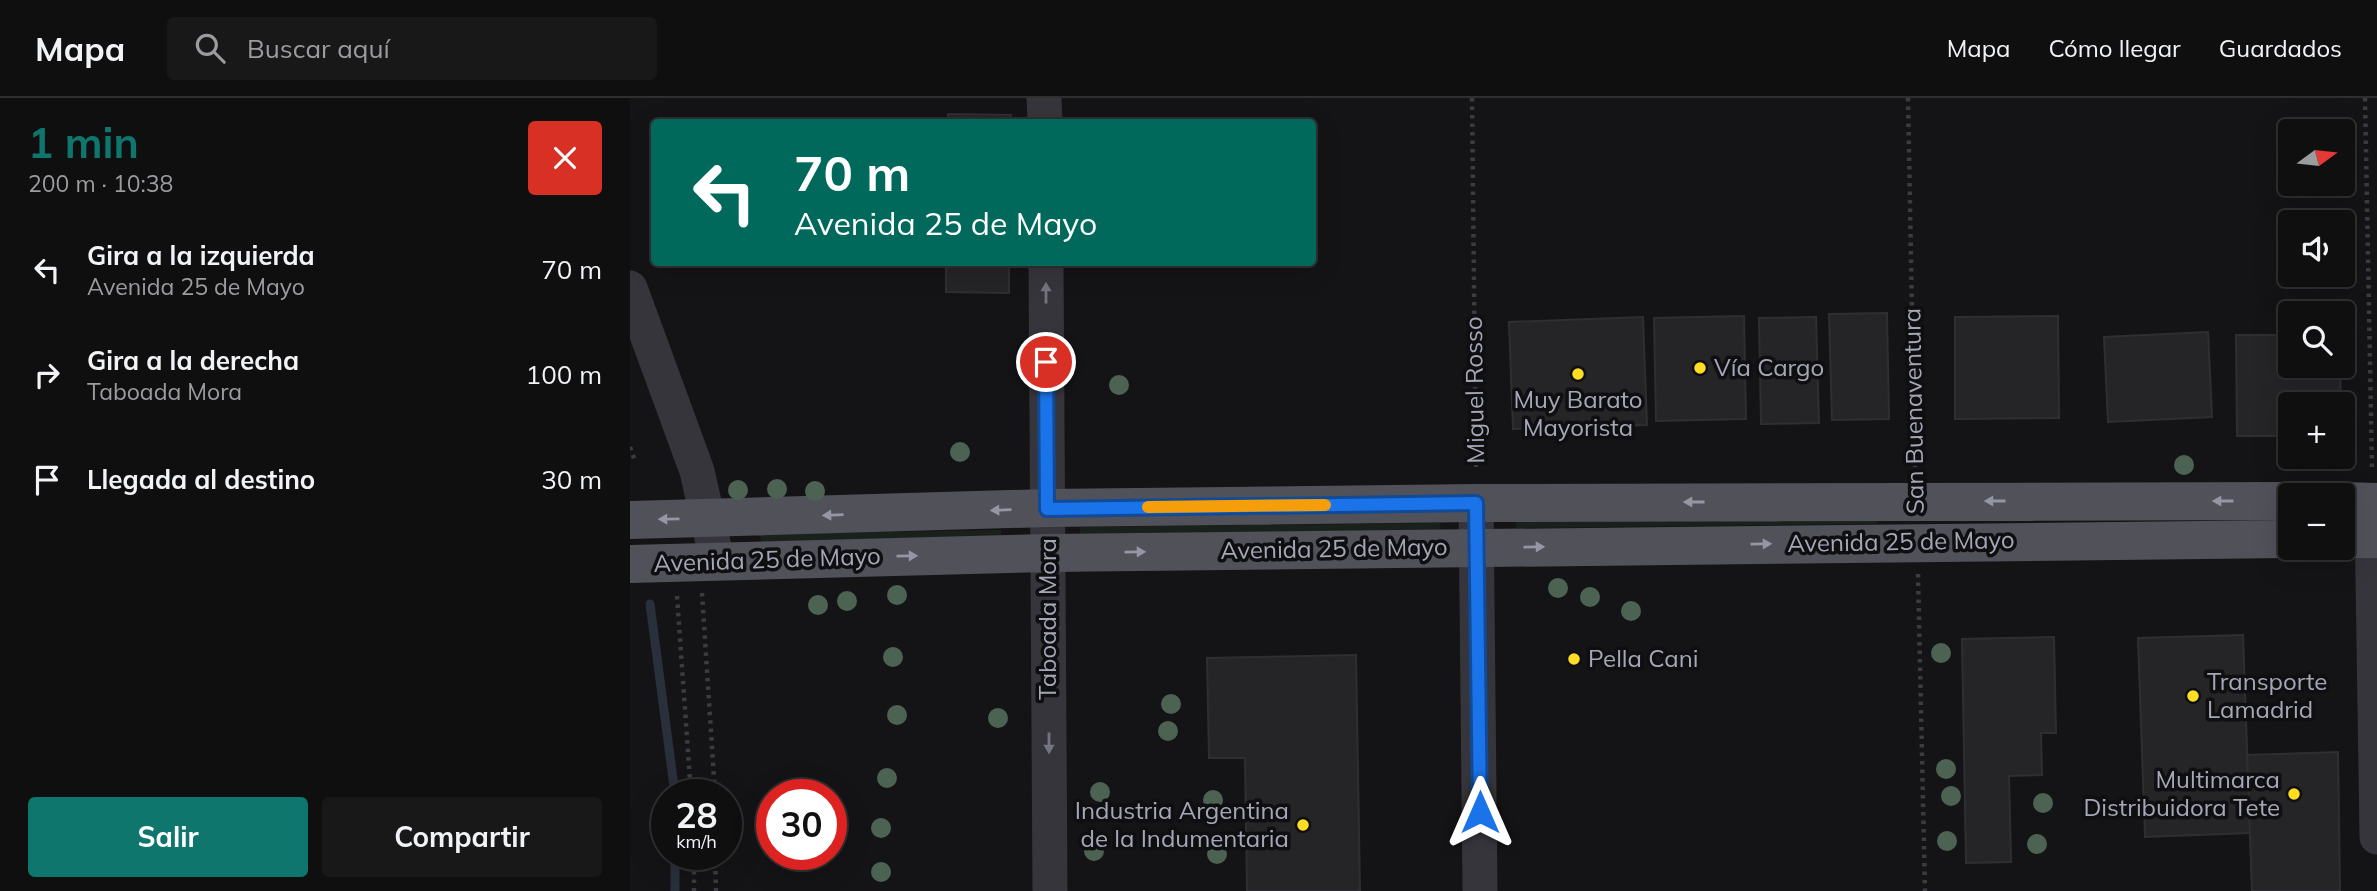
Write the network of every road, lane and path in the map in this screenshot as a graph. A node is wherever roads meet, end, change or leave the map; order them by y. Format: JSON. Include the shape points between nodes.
{"nodes":[{"id":1,"x":1044,"y":98,"type":"edge"},
{"id":2,"x":1472,"y":98,"type":"edge"},
{"id":3,"x":1908,"y":98,"type":"edge"},
{"id":4,"x":2365,"y":98,"type":"edge"},
{"id":5,"x":1045,"y":119,"type":"edge"},
{"id":6,"x":1045,"y":266,"type":"edge"},
{"id":7,"x":630,"y":288,"type":"edge"},
{"id":8,"x":630,"y":447,"type":"edge"},
{"id":9,"x":635,"y":461,"type":"dead end"},
{"id":10,"x":1915,"y":500,"type":"junction"},
{"id":11,"x":2278,"y":501,"type":"edge"},
{"id":12,"x":2364,"y":502,"type":"edge"},
{"id":13,"x":1476,"y":503,"type":"junction"},
{"id":14,"x":1047,"y":509,"type":"junction"},
{"id":15,"x":709,"y":519,"type":"junction"},
{"id":16,"x":630,"y":520,"type":"edge"},
{"id":17,"x":2278,"y":539,"type":"edge"},
{"id":18,"x":2364,"y":539,"type":"edge"},
{"id":19,"x":1917,"y":542,"type":"junction"},
{"id":20,"x":1478,"y":547,"type":"junction"},
{"id":21,"x":1048,"y":553,"type":"junction"},
{"id":22,"x":708,"y":560,"type":"junction"},
{"id":23,"x":630,"y":564,"type":"edge"},
{"id":24,"x":677,"y":592,"type":"dead end"},
{"id":25,"x":690,"y":779,"type":"edge"},
{"id":26,"x":715,"y":779,"type":"edge"},
{"id":27,"x":2377,"y":837,"type":"edge"},
{"id":28,"x":694,"y":870,"type":"edge"},
{"id":29,"x":715,"y":870,"type":"edge"},
{"id":30,"x":694,"y":891,"type":"edge"},
{"id":31,"x":716,"y":891,"type":"edge"},
{"id":32,"x":1050,"y":891,"type":"edge"},
{"id":33,"x":1480,"y":891,"type":"edge"},
{"id":34,"x":1926,"y":891,"type":"edge"}],
"edges":[{"from":1,"to":5,"type":"street"},
{"from":2,"to":13,"type":"path","name":"Miguel Rosso"},
{"from":3,"to":10,"type":"path","name":"San Buenaventura"},
{"from":4,"to":12,"type":"path"},
{"from":14,"to":6,"type":"street","name":"Taboada Mora","one_way":true},
{"from":7,"to":15,"type":"street","via":[[697,471]]},
{"from":8,"to":9,"type":"path"},
{"from":11,"to":10,"type":"main road","name":"Avenida 25 de Mayo","one_way":true},
{"from":10,"to":13,"type":"main road","name":"Avenida 25 de Mayo","one_way":true},
{"from":10,"to":19,"type":"street","name":"San Buenaventura"},
{"from":12,"to":18,"type":"street"},
{"from":13,"to":14,"type":"main road","name":"Avenida 25 de Mayo"},
{"from":13,"to":20,"type":"street"},
{"from":14,"to":15,"type":"main road","name":"Avenida 25 de Mayo","one_way":true},
{"from":14,"to":21,"type":"street","name":"Taboada Mora"},
{"from":15,"to":16,"type":"main road","name":"Avenida 25 de Mayo","one_way":true},
{"from":15,"to":22,"type":"street"},
{"from":17,"to":19,"type":"main road","name":"Avenida 25 de Mayo"},
{"from":18,"to":27,"type":"street"},
{"from":20,"to":19,"type":"main road","name":"Avenida 25 de Mayo","one_way":true},
{"from":19,"to":34,"type":"path","name":"San Buenaventura"},
{"from":21,"to":20,"type":"main road","name":"Avenida 25 de Mayo","one_way":true},
{"from":20,"to":33,"type":"street"},
{"from":22,"to":21,"type":"main road","name":"Avenida 25 de Mayo","one_way":true},
{"from":21,"to":32,"type":"street","name":"Taboada Mora","one_way":true},
{"from":22,"to":23,"type":"main road","name":"Avenida 25 de Mayo"},
{"from":22,"to":26,"type":"path"},
{"from":24,"to":25,"type":"path"},
{"from":28,"to":30,"type":"path"},
{"from":29,"to":31,"type":"path"}]}
